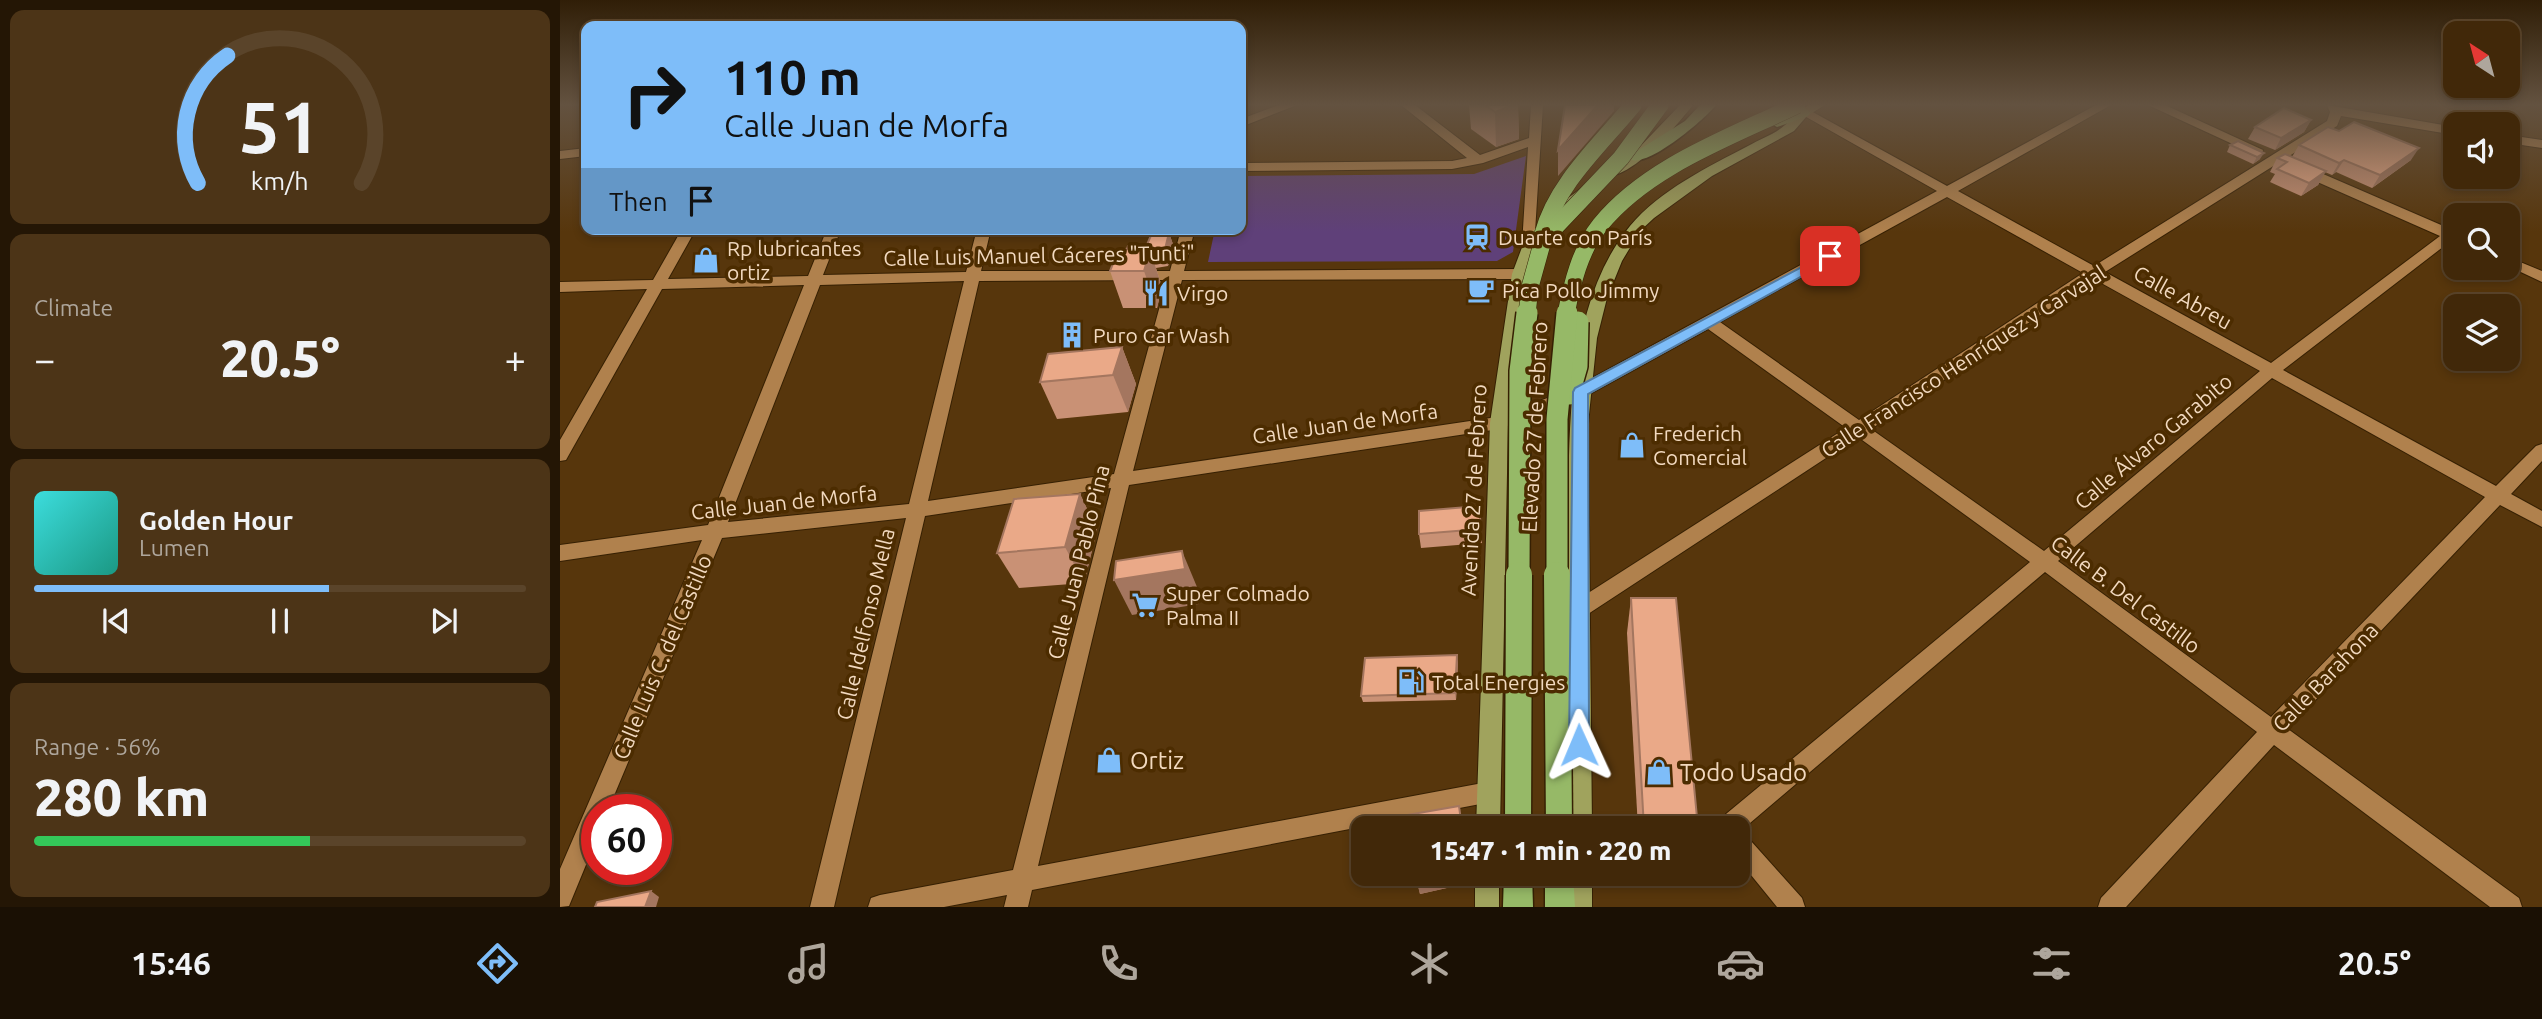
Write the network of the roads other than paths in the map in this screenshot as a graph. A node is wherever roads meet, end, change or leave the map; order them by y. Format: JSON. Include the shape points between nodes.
{"nodes":[{"id":1,"x":1462,"y":147,"type":"edge"},
{"id":2,"x":1515,"y":147,"type":"edge"},
{"id":3,"x":1536,"y":147,"type":"edge"},
{"id":4,"x":1599,"y":147,"type":"edge"},
{"id":5,"x":1628,"y":147,"type":"edge"},
{"id":6,"x":1647,"y":147,"type":"edge"},
{"id":7,"x":1655,"y":147,"type":"edge"},
{"id":8,"x":1717,"y":147,"type":"edge"},
{"id":9,"x":1729,"y":147,"type":"edge"},
{"id":10,"x":1757,"y":147,"type":"edge"},
{"id":11,"x":1869,"y":147,"type":"edge"},
{"id":12,"x":2026,"y":147,"type":"edge"},
{"id":13,"x":2251,"y":147,"type":"edge"},
{"id":14,"x":2296,"y":147,"type":"edge"},
{"id":15,"x":581,"y":153,"type":"edge"},
{"id":16,"x":560,"y":155,"type":"edge"},
{"id":17,"x":1638,"y":157,"type":"junction"},
{"id":18,"x":2278,"y":159,"type":"junction"},
{"id":19,"x":1478,"y":160,"type":"junction"},
{"id":20,"x":1246,"y":167,"type":"edge"},
{"id":21,"x":1947,"y":190,"type":"junction"},
{"id":22,"x":2443,"y":232,"type":"edge"},
{"id":23,"x":686,"y":235,"type":"edge"},
{"id":24,"x":831,"y":235,"type":"edge"},
{"id":25,"x":982,"y":235,"type":"edge"},
{"id":26,"x":1186,"y":235,"type":"edge"},
{"id":27,"x":1536,"y":242,"type":"junction"},
{"id":28,"x":2443,"y":243,"type":"edge"},
{"id":29,"x":2520,"y":267,"type":"edge"},
{"id":30,"x":2095,"y":272,"type":"junction"},
{"id":31,"x":1176,"y":274,"type":"junction"},
{"id":32,"x":1519,"y":274,"type":"junction"},
{"id":33,"x":970,"y":276,"type":"junction"},
{"id":34,"x":2542,"y":277,"type":"edge"},
{"id":35,"x":813,"y":279,"type":"junction"},
{"id":36,"x":660,"y":283,"type":"junction"},
{"id":37,"x":560,"y":287,"type":"edge"},
{"id":38,"x":1711,"y":323,"type":"junction"},
{"id":39,"x":2272,"y":370,"type":"junction"},
{"id":40,"x":1580,"y":392,"type":"junction"},
{"id":41,"x":1499,"y":423,"type":"junction"},
{"id":42,"x":1861,"y":428,"type":"junction"},
{"id":43,"x":1558,"y":433,"type":"junction"},
{"id":44,"x":2542,"y":450,"type":"edge"},
{"id":45,"x":560,"y":455,"type":"edge"},
{"id":46,"x":1122,"y":478,"type":"junction"},
{"id":47,"x":2499,"y":497,"type":"junction"},
{"id":48,"x":915,"y":510,"type":"junction"},
{"id":49,"x":2542,"y":520,"type":"edge"},
{"id":50,"x":715,"y":531,"type":"junction"},
{"id":51,"x":560,"y":553,"type":"edge"},
{"id":52,"x":2045,"y":562,"type":"junction"},
{"id":53,"x":1577,"y":610,"type":"junction"},
{"id":54,"x":2272,"y":731,"type":"junction"},
{"id":55,"x":1488,"y":793,"type":"junction"},
{"id":56,"x":1488,"y":816,"type":"edge"},
{"id":57,"x":1518,"y":816,"type":"edge"},
{"id":58,"x":1559,"y":816,"type":"edge"},
{"id":59,"x":1580,"y":816,"type":"edge"},
{"id":60,"x":1741,"y":816,"type":"edge"},
{"id":61,"x":1750,"y":855,"type":"edge"},
{"id":62,"x":1023,"y":881,"type":"junction"},
{"id":63,"x":1487,"y":886,"type":"edge"},
{"id":64,"x":1518,"y":886,"type":"edge"},
{"id":65,"x":1559,"y":886,"type":"edge"},
{"id":66,"x":1580,"y":886,"type":"edge"},
{"id":67,"x":560,"y":897,"type":"edge"},
{"id":68,"x":822,"y":907,"type":"edge"},
{"id":69,"x":880,"y":907,"type":"edge"},
{"id":70,"x":1016,"y":907,"type":"edge"},
{"id":71,"x":1487,"y":907,"type":"edge"},
{"id":72,"x":1518,"y":907,"type":"edge"},
{"id":73,"x":1560,"y":907,"type":"edge"},
{"id":74,"x":1580,"y":907,"type":"edge"},
{"id":75,"x":1793,"y":907,"type":"edge"},
{"id":76,"x":2110,"y":907,"type":"edge"},
{"id":77,"x":2510,"y":907,"type":"edge"}],
"edges":[{"from":1,"to":19,"type":"street"},
{"from":2,"to":19,"type":"street"},
{"from":3,"to":27,"type":"street"},
{"from":4,"to":27,"type":"highway","bridge":true,"via":[[1560,196]]},
{"from":5,"to":27,"type":"highway","name":"Elevado 27 de Febrero","bridge":true},
{"from":6,"to":17,"type":"main road","name":"Avenida 27 de Febrero"},
{"from":7,"to":17,"type":"highway"},
{"from":8,"to":43,"type":"highway","name":"Elevado 27 de Febrero","bridge":true,"via":[[1661,175],[1597,228],[1569,298]]},
{"from":9,"to":43,"type":"highway","bridge":true,"via":[[1684,170],[1628,208],[1610,227],[1585,270],[1579,297],[1577,366]]},
{"from":10,"to":40,"type":"main road","via":[[1664,202],[1637,226],[1607,273]]},
{"from":11,"to":21,"type":"street","name":"Calle Abreu"},
{"from":12,"to":21,"type":"street","name":"Calle Juan de Morfa"},
{"from":13,"to":18,"type":"street"},
{"from":14,"to":18,"type":"street","name":"Calle Francisco Henríquez y Carvajal"},
{"from":15,"to":16,"type":"street"},
{"from":17,"to":27,"type":"main road","name":"Avenida 27 de Febrero","via":[[1572,198]]},
{"from":18,"to":22,"type":"street"},
{"from":18,"to":30,"type":"street","name":"Calle Francisco Henríquez y Carvajal"},
{"from":19,"to":20,"type":"street","via":[[1451,166]]},
{"from":21,"to":30,"type":"street","name":"Calle Abreu"},
{"from":21,"to":38,"type":"street","name":"Calle Juan de Morfa"},
{"from":23,"to":36,"type":"street"},
{"from":24,"to":35,"type":"street","name":"Calle Luis C. del Castillo"},
{"from":25,"to":33,"type":"street","name":"Calle Idelfonso Mella"},
{"from":26,"to":31,"type":"street","name":"Calle Juan Pablo Pina"},
{"from":27,"to":32,"type":"main road","name":"Avenida 27 de Febrero"},
{"from":27,"to":57,"type":"highway","name":"Elevado 27 de Febrero","bridge":true,"via":[[1520,371]]},
{"from":28,"to":39,"type":"street","name":"Calle Álvaro Garabito"},
{"from":29,"to":34,"type":"street"},
{"from":30,"to":39,"type":"street","name":"Calle Abreu"},
{"from":30,"to":42,"type":"street","name":"Calle Francisco Henríquez y Carvajal"},
{"from":31,"to":32,"type":"street","name":"Calle Luis Manuel Cáceres \"Tunti\""},
{"from":31,"to":33,"type":"street","name":"Calle Luis Manuel Cáceres \"Tunti\""},
{"from":31,"to":46,"type":"street","name":"Calle Juan Pablo Pina"},
{"from":32,"to":41,"type":"main road","name":"Avenida 27 de Febrero"},
{"from":33,"to":35,"type":"street","name":"Calle Luis Manuel Cáceres \"Tunti\""},
{"from":33,"to":48,"type":"street","name":"Calle Idelfonso Mella"},
{"from":35,"to":36,"type":"street","name":"Calle Luis Manuel Cáceres \"Tunti\""},
{"from":35,"to":50,"type":"street","name":"Calle Luis C. del Castillo"},
{"from":36,"to":37,"type":"street","name":"Calle Luis Manuel Cáceres \"Tunti\""},
{"from":36,"to":45,"type":"street"},
{"from":38,"to":40,"type":"street","name":"Calle Juan de Morfa"},
{"from":38,"to":42,"type":"street","name":"Calle B. Del Castillo"},
{"from":39,"to":47,"type":"street","name":"Calle Abreu"},
{"from":39,"to":52,"type":"street","name":"Calle Álvaro Garabito"},
{"from":40,"to":41,"type":"street","name":"Calle Juan de Morfa"},
{"from":40,"to":53,"type":"main road"},
{"from":41,"to":46,"type":"street","name":"Calle Juan de Morfa"},
{"from":41,"to":55,"type":"main road","name":"Avenida 27 de Febrero"},
{"from":42,"to":52,"type":"street","name":"Calle B. Del Castillo"},
{"from":42,"to":53,"type":"street","name":"Calle Francisco Henríquez y Carvajal"},
{"from":43,"to":58,"type":"highway","name":"Elevado 27 de Febrero","bridge":true},
{"from":44,"to":47,"type":"street","name":"Calle Barahona"},
{"from":46,"to":48,"type":"street","name":"Calle Juan de Morfa"},
{"from":46,"to":62,"type":"street","name":"Calle Juan Pablo Pina"},
{"from":47,"to":49,"type":"street","name":"Calle Abreu"},
{"from":47,"to":54,"type":"street","name":"Calle Barahona"},
{"from":48,"to":50,"type":"street","name":"Calle Juan de Morfa"},
{"from":48,"to":68,"type":"street","name":"Calle Idelfonso Mella"},
{"from":50,"to":51,"type":"street","name":"Calle Juan de Morfa"},
{"from":50,"to":67,"type":"street","name":"Calle Luis C. del Castillo"},
{"from":52,"to":54,"type":"street","name":"Calle B. Del Castillo"},
{"from":52,"to":60,"type":"street","name":"Calle Álvaro Garabito"},
{"from":53,"to":59,"type":"main road"},
{"from":54,"to":76,"type":"street","name":"Calle Barahona"},
{"from":54,"to":77,"type":"street","name":"Calle B. Del Castillo"},
{"from":55,"to":56,"type":"main road","name":"Avenida 27 de Febrero"},
{"from":55,"to":62,"type":"street"},
{"from":61,"to":75,"type":"street"},
{"from":62,"to":69,"type":"street"},
{"from":62,"to":70,"type":"street","name":"Calle Juan Pablo Pina"},
{"from":63,"to":71,"type":"main road"},
{"from":64,"to":72,"type":"highway"},
{"from":65,"to":73,"type":"highway"},
{"from":66,"to":74,"type":"main road"}]}
